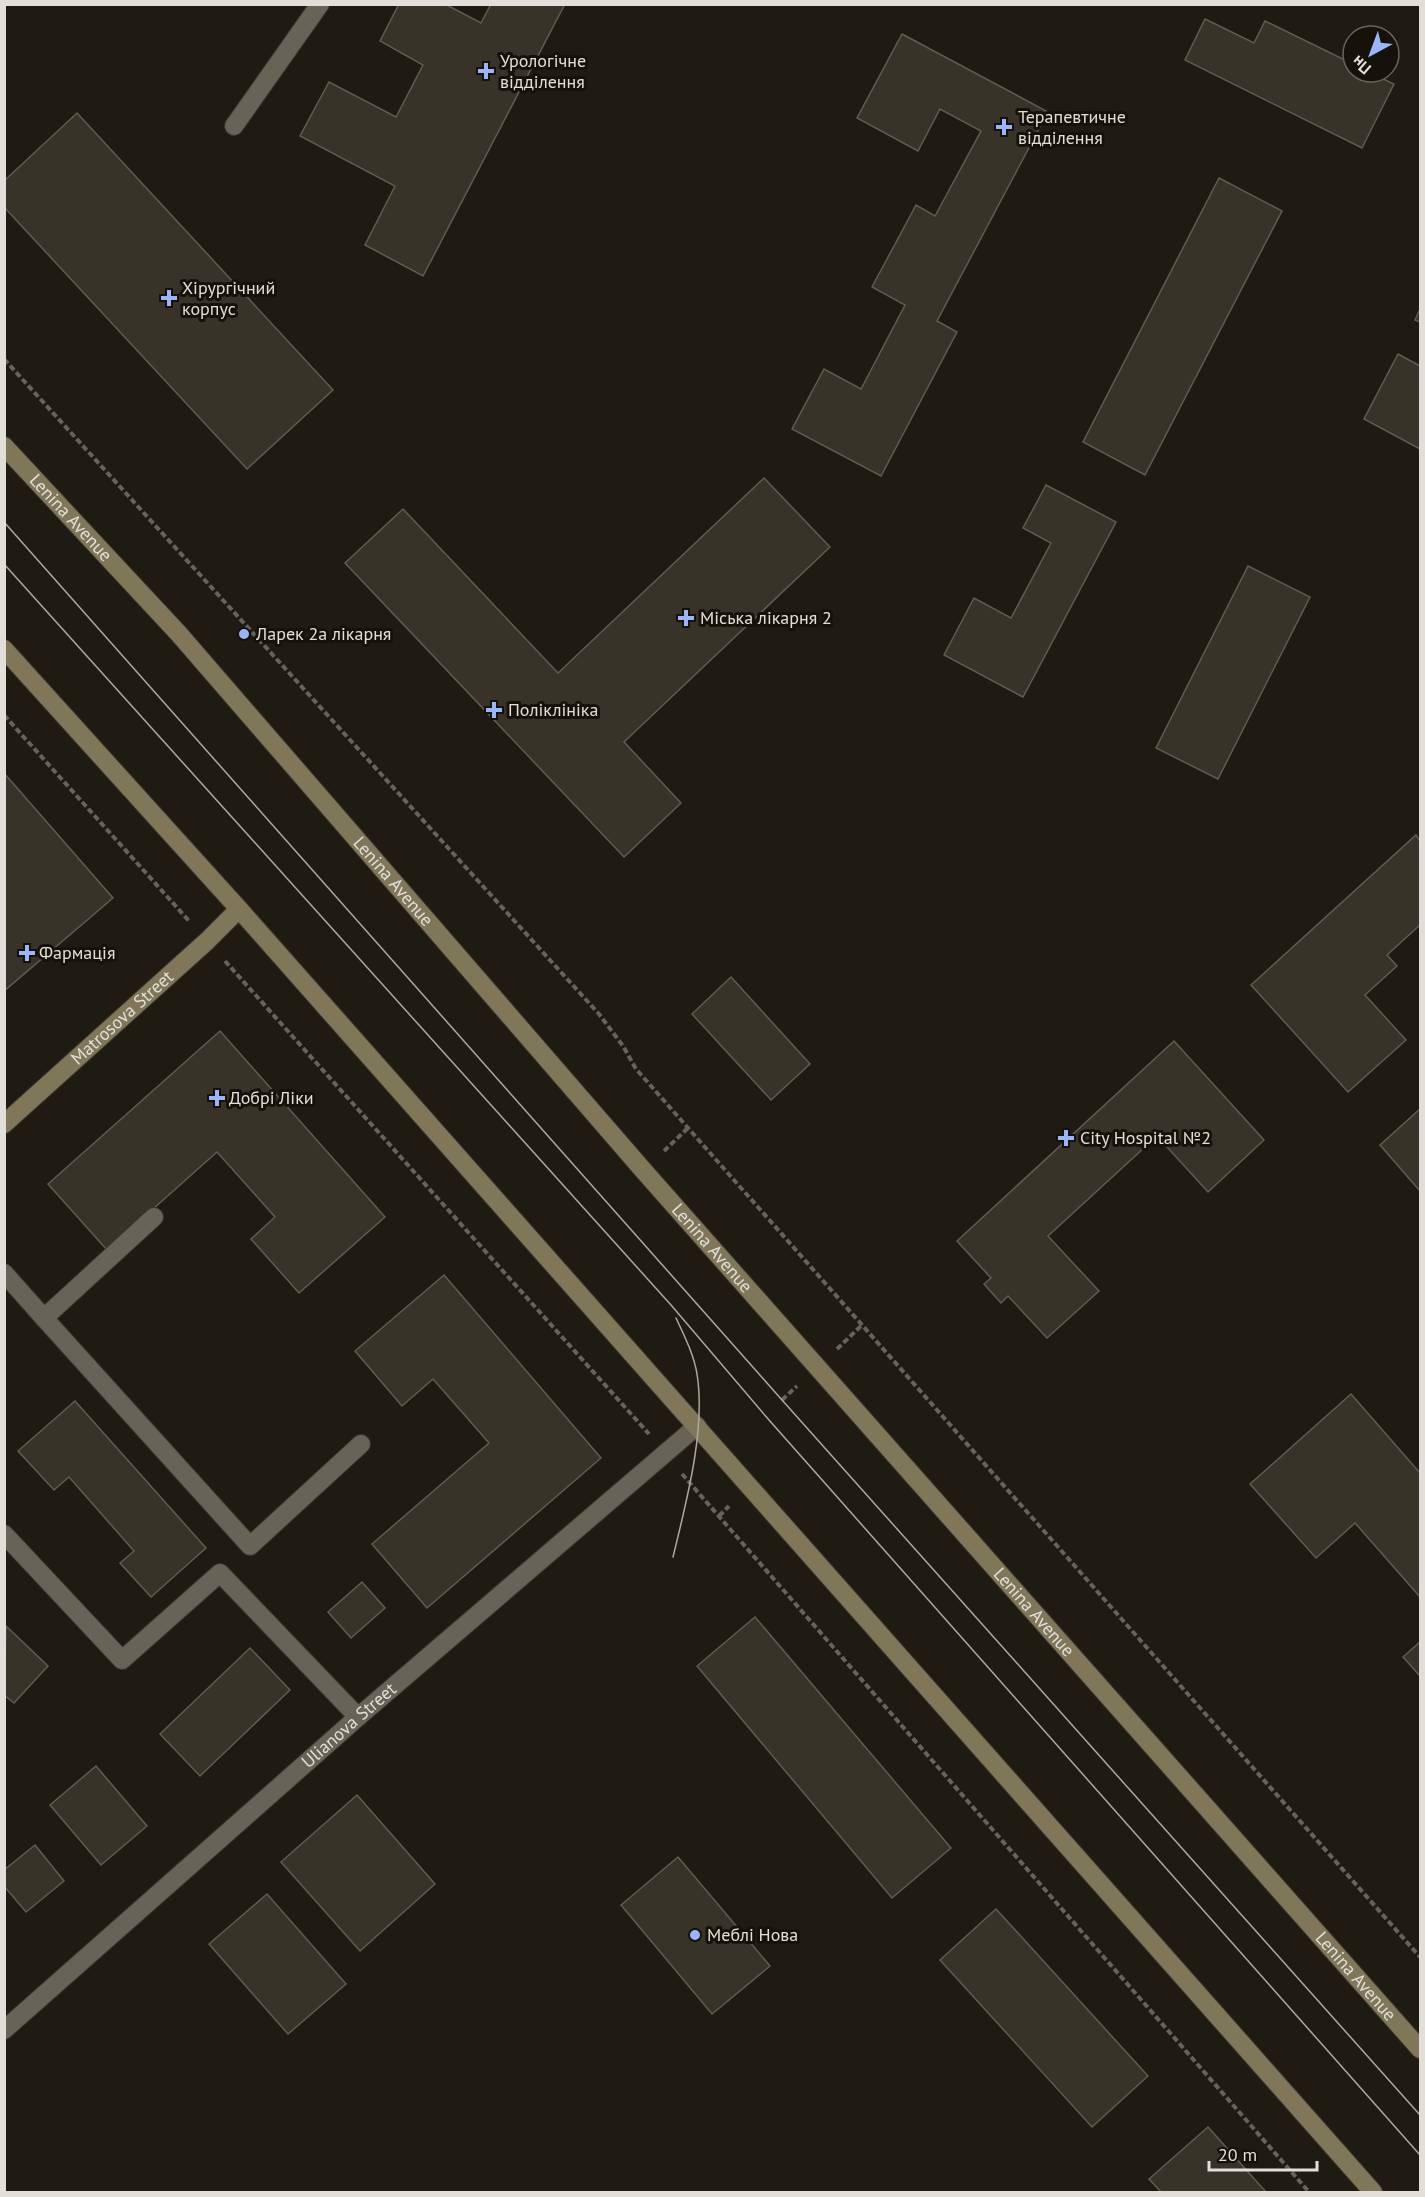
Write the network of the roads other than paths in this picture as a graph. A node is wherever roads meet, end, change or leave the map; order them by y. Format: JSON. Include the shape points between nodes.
{"nodes":[{"id":1,"x":320,"y":4,"type":"edge"},
{"id":2,"x":234,"y":126,"type":"dead end"},
{"id":3,"x":4,"y":446,"type":"edge"},
{"id":4,"x":4,"y":650,"type":"edge"},
{"id":5,"x":239,"y":909,"type":"junction"},
{"id":6,"x":4,"y":1124,"type":"edge"},
{"id":7,"x":154,"y":1217,"type":"dead end"},
{"id":8,"x":4,"y":1273,"type":"edge"},
{"id":9,"x":44,"y":1318,"type":"junction"},
{"id":10,"x":697,"y":1426,"type":"junction"},
{"id":11,"x":361,"y":1444,"type":"dead end"},
{"id":12,"x":4,"y":1533,"type":"edge"},
{"id":13,"x":358,"y":1717,"type":"junction"},
{"id":14,"x":4,"y":2030,"type":"edge"},
{"id":15,"x":1420,"y":2049,"type":"edge"},
{"id":16,"x":1373,"y":2193,"type":"edge"}],
"edges":[{"from":1,"to":2,"type":"street"},
{"from":3,"to":15,"type":"main road","name":"Lenina Avenue","via":[[187,643],[644,1170]]},
{"from":4,"to":5,"type":"main road"},
{"from":5,"to":6,"type":"main road","name":"Matrosova Street"},
{"from":5,"to":10,"type":"main road"},
{"from":7,"to":9,"type":"street"},
{"from":8,"to":9,"type":"street"},
{"from":9,"to":11,"type":"street","via":[[250,1546]]},
{"from":10,"to":13,"type":"street","name":"Ulianova Street"},
{"from":10,"to":16,"type":"main road"},
{"from":12,"to":13,"type":"street","via":[[122,1660],[220,1573]]},
{"from":13,"to":14,"type":"street","name":"Ulianova Street"}]}
